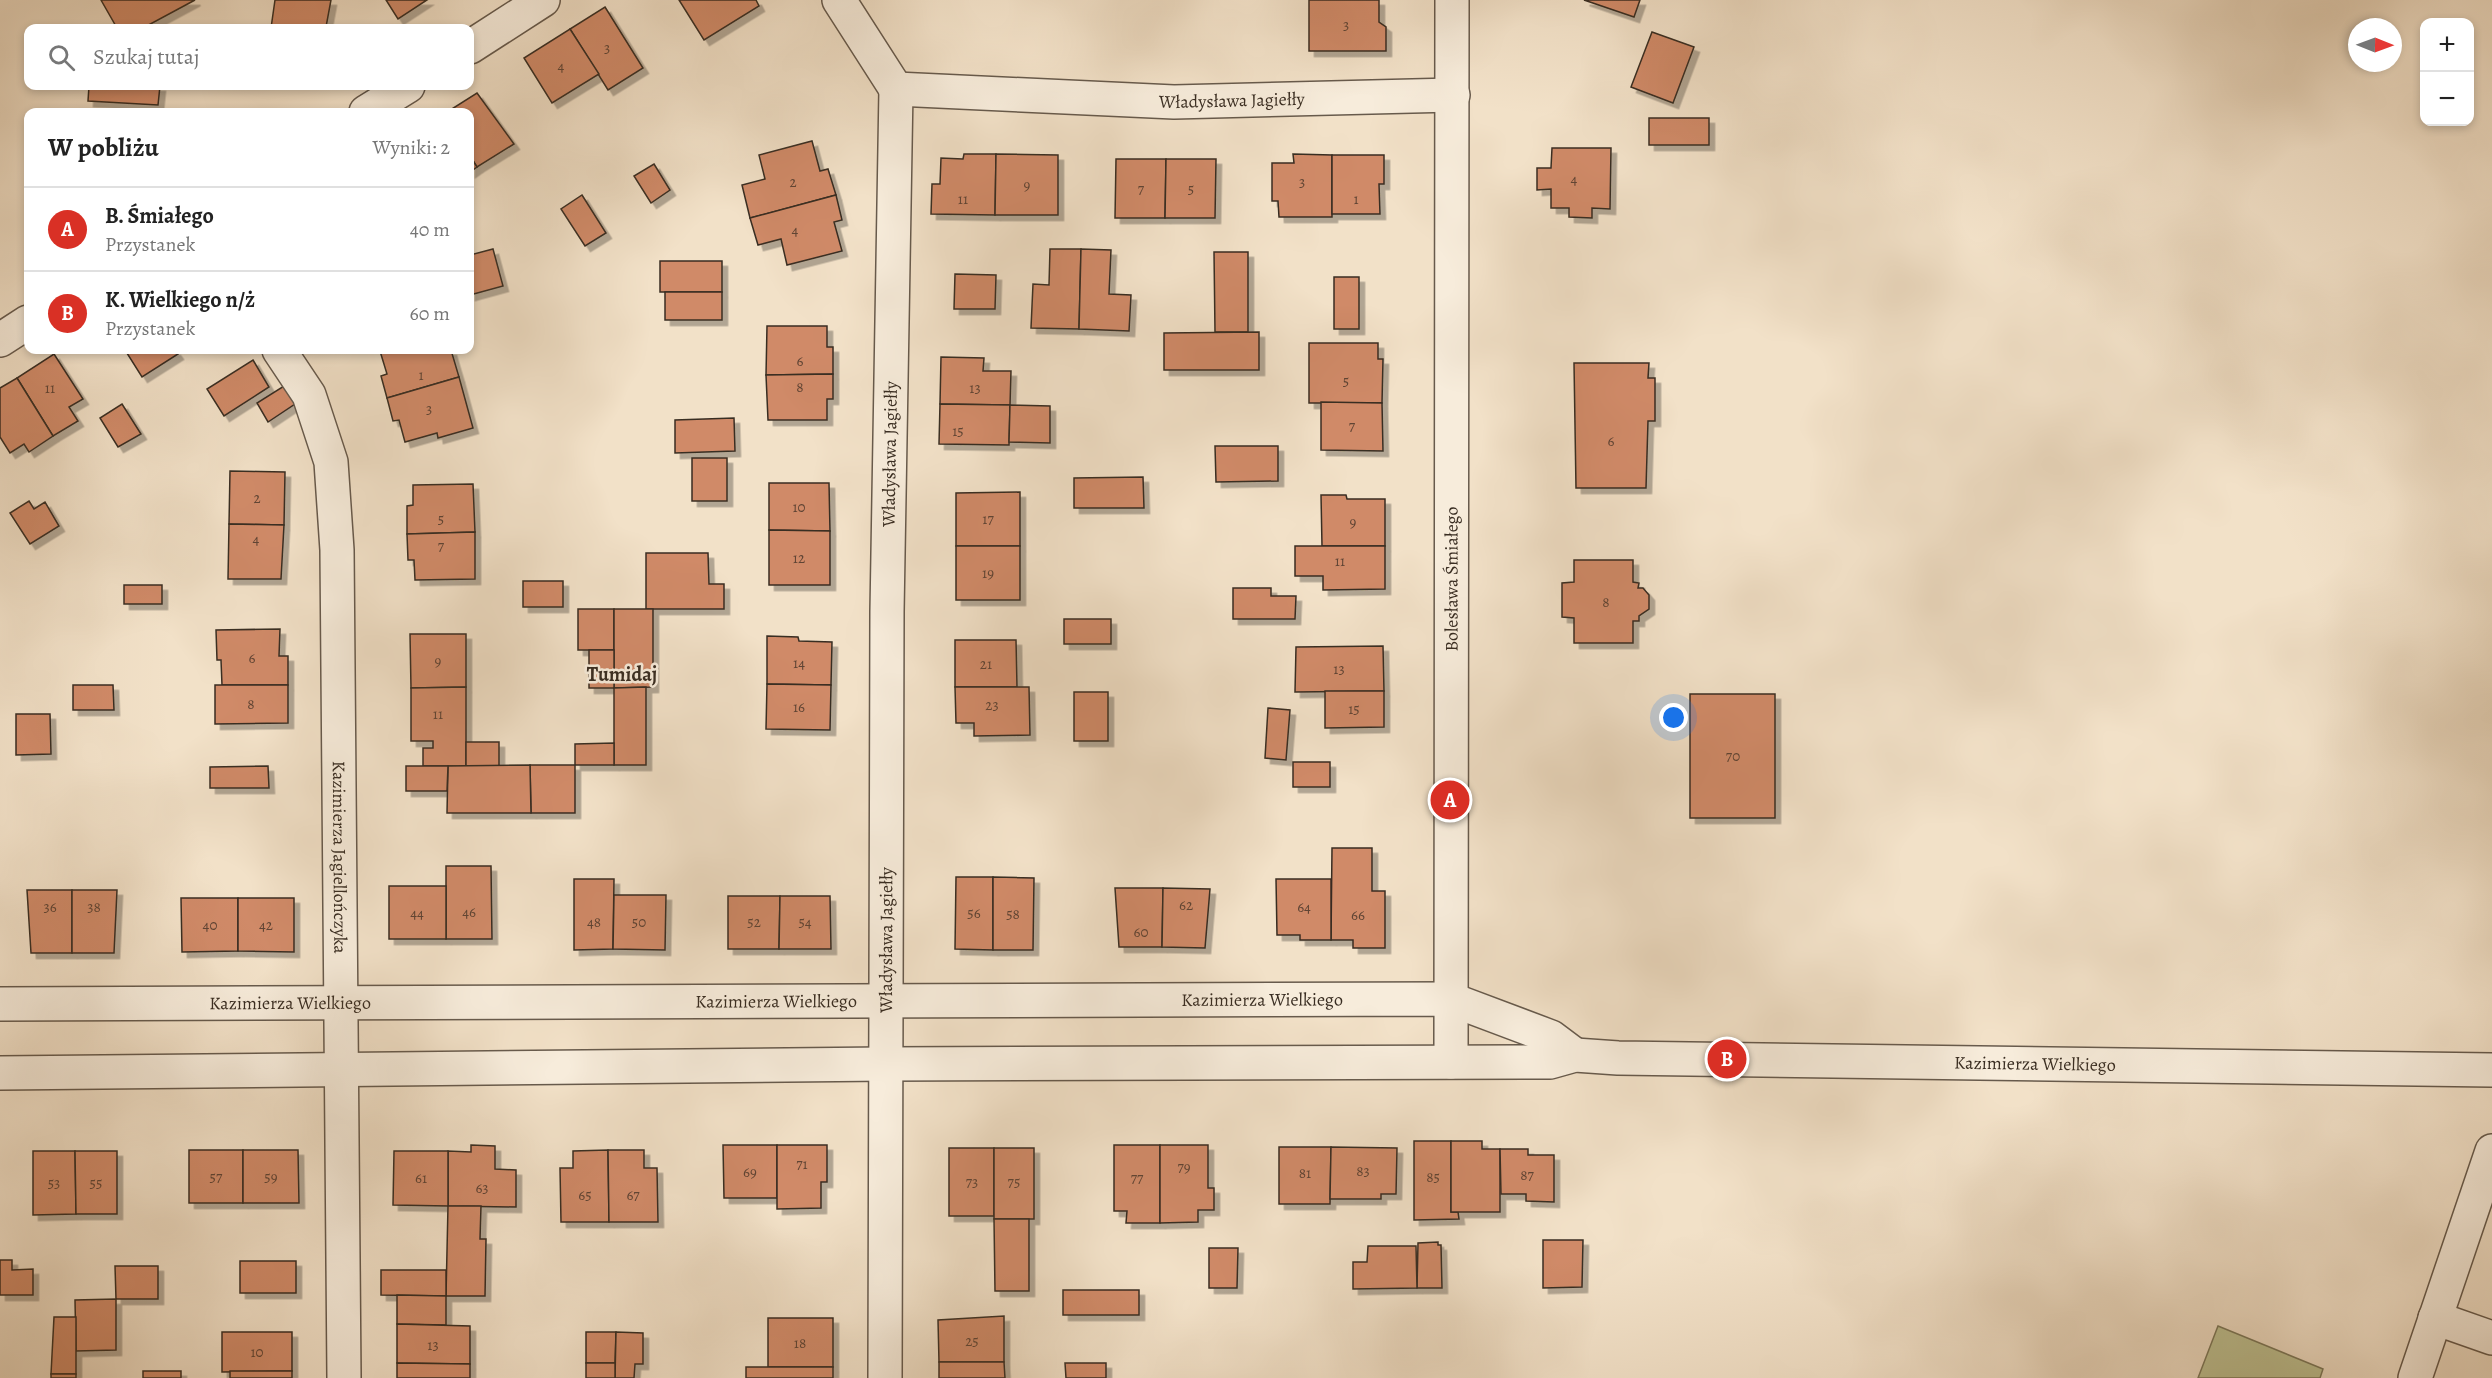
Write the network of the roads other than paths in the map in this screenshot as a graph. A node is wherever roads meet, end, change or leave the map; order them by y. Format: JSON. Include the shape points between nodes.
{"nodes":[{"id":1,"x":543,"y":0,"type":"edge"},
{"id":2,"x":839,"y":0,"type":"edge"},
{"id":3,"x":1452,"y":0,"type":"edge"},
{"id":4,"x":474,"y":44,"type":"edge"},
{"id":5,"x":896,"y":89,"type":"junction"},
{"id":6,"x":402,"y":90,"type":"edge"},
{"id":7,"x":1453,"y":95,"type":"junction"},
{"id":8,"x":372,"y":108,"type":"edge"},
{"id":9,"x":24,"y":325,"type":"edge"},
{"id":10,"x":0,"y":340,"type":"edge"},
{"id":11,"x":282,"y":354,"type":"edge"},
{"id":12,"x":1450,"y":999,"type":"junction"},
{"id":13,"x":885,"y":1000,"type":"junction"},
{"id":14,"x":342,"y":1003,"type":"junction"},
{"id":15,"x":0,"y":1004,"type":"edge"},
{"id":16,"x":1575,"y":1055,"type":"junction"},
{"id":17,"x":1451,"y":1062,"type":"junction"},
{"id":18,"x":886,"y":1064,"type":"junction"},
{"id":19,"x":340,"y":1070,"type":"junction"},
{"id":20,"x":2492,"y":1070,"type":"edge"},
{"id":21,"x":0,"y":1073,"type":"edge"},
{"id":22,"x":2492,"y":1151,"type":"edge"},
{"id":23,"x":2435,"y":1318,"type":"junction"},
{"id":24,"x":2492,"y":1338,"type":"edge"},
{"id":25,"x":344,"y":1378,"type":"edge"},
{"id":26,"x":885,"y":1378,"type":"edge"},
{"id":27,"x":2415,"y":1378,"type":"edge"}],
"edges":[{"from":1,"to":4,"type":"street"},
{"from":2,"to":5,"type":"street"},
{"from":3,"to":7,"type":"street","name":"Bolesława Śmiałego"},
{"from":5,"to":7,"type":"street","name":"Władysława Jagiełły","via":[[1174,102]]},
{"from":5,"to":13,"type":"street","name":"Władysława Jagiełły"},
{"from":6,"to":8,"type":"street"},
{"from":7,"to":12,"type":"street","name":"Bolesława Śmiałego"},
{"from":9,"to":10,"type":"street"},
{"from":11,"to":14,"type":"street","name":"Kazimierza Jagiellończyka","via":[[309,394],[331,462],[337,550]]},
{"from":12,"to":13,"type":"street","name":"Kazimierza Wielkiego"},
{"from":12,"to":16,"type":"street","name":"Kazimierza Wielkiego","via":[[1551,1037]]},
{"from":12,"to":17,"type":"street","name":"Bolesława Śmiałego"},
{"from":13,"to":14,"type":"street","name":"Kazimierza Wielkiego"},
{"from":13,"to":18,"type":"street","name":"Władysława Jagiełły"},
{"from":14,"to":15,"type":"street","name":"Kazimierza Wielkiego"},
{"from":14,"to":19,"type":"street","name":"Kazimierza Jagiellończyka"},
{"from":16,"to":17,"type":"street","name":"Kazimierza Wielkiego","via":[[1550,1062]]},
{"from":16,"to":20,"type":"street","name":"Kazimierza Wielkiego"},
{"from":17,"to":18,"type":"street","name":"Kazimierza Wielkiego"},
{"from":18,"to":19,"type":"street","name":"Kazimierza Wielkiego"},
{"from":18,"to":26,"type":"street","name":"Władysława Jagiełły"},
{"from":19,"to":21,"type":"street","name":"Kazimierza Wielkiego"},
{"from":19,"to":25,"type":"street","name":"Kazimierza Jagiellończyka"},
{"from":22,"to":23,"type":"street"},
{"from":23,"to":24,"type":"street"},
{"from":23,"to":27,"type":"street"}]}
